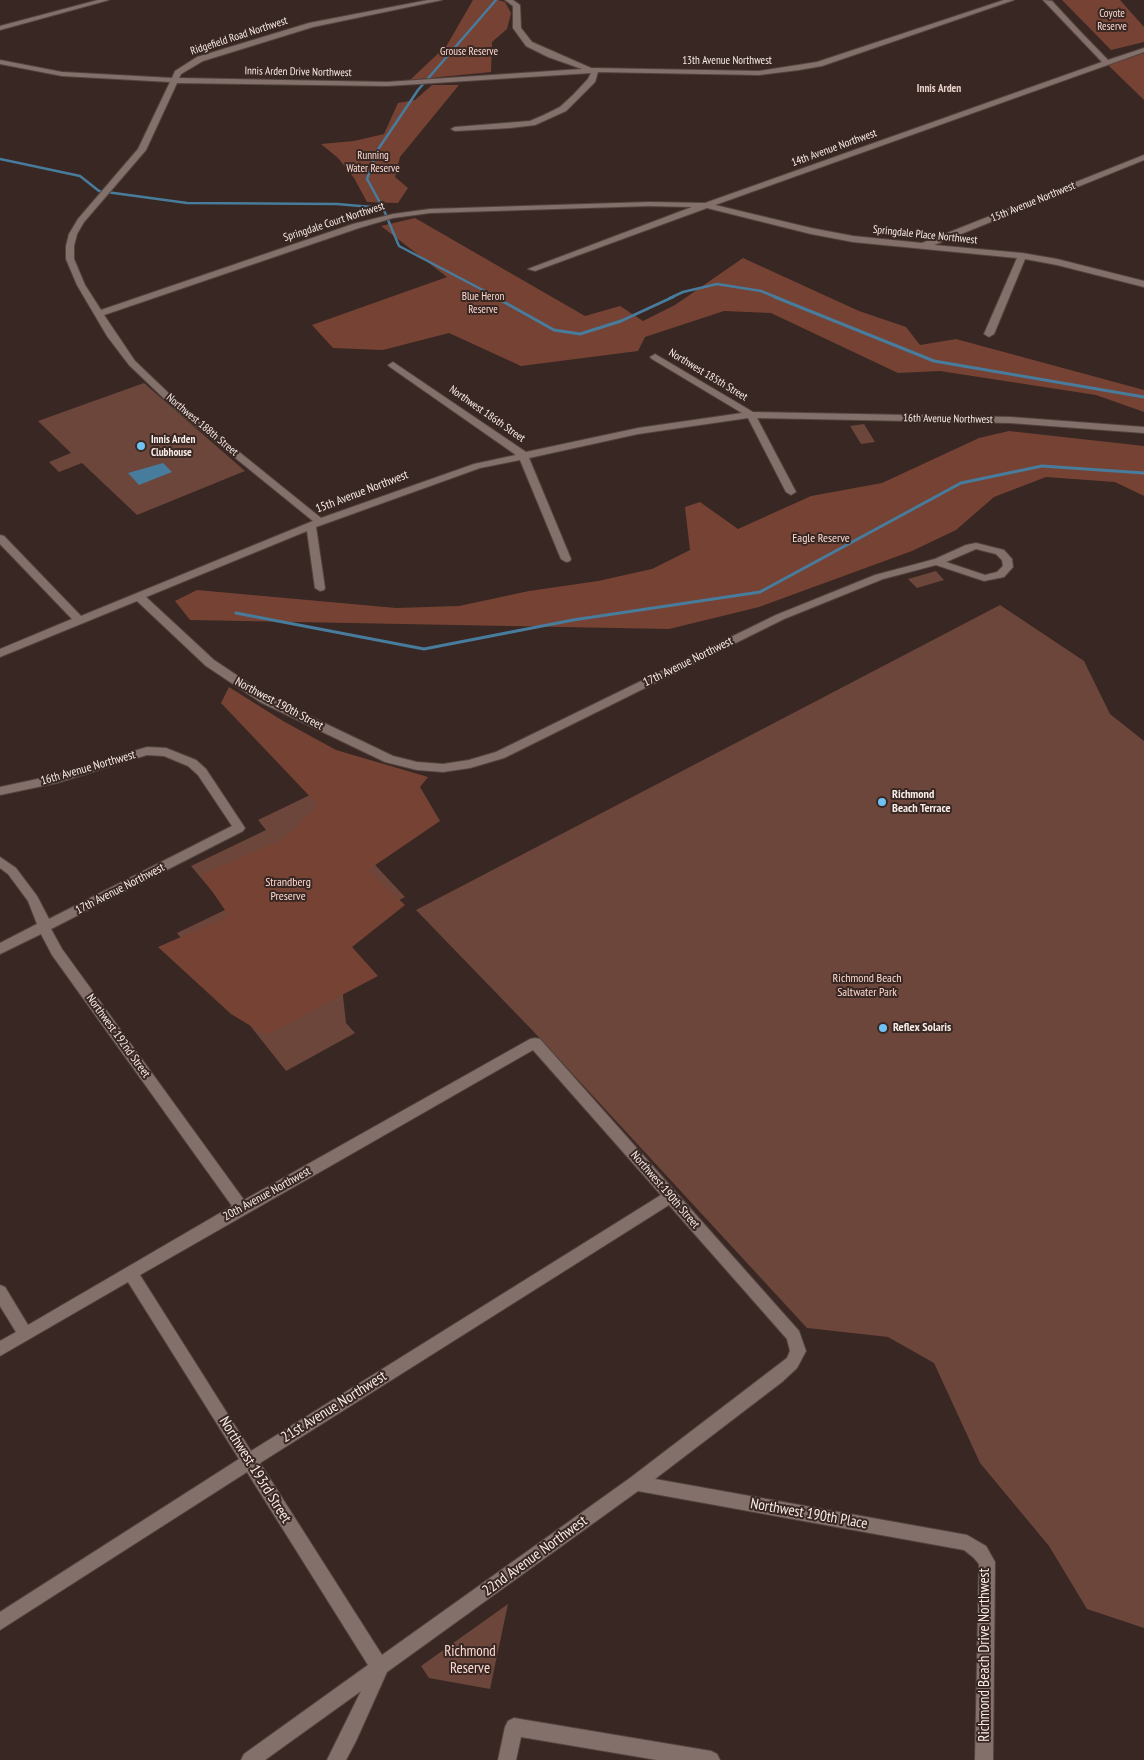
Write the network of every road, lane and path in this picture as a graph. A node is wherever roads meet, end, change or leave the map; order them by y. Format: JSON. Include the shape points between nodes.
{"nodes":[{"id":1,"x":106,"y":0,"type":"edge"},
{"id":2,"x":439,"y":0,"type":"edge"},
{"id":3,"x":508,"y":0,"type":"edge"},
{"id":4,"x":1011,"y":0,"type":"edge"},
{"id":5,"x":1046,"y":0,"type":"edge"},
{"id":6,"x":0,"y":28,"type":"edge"},
{"id":7,"x":1144,"y":50,"type":"edge"},
{"id":8,"x":0,"y":61,"type":"edge"},
{"id":9,"x":1106,"y":62,"type":"junction"},
{"id":10,"x":595,"y":70,"type":"junction"},
{"id":11,"x":174,"y":81,"type":"junction"},
{"id":12,"x":455,"y":129,"type":"dead end"},
{"id":13,"x":1144,"y":158,"type":"edge"},
{"id":14,"x":706,"y":205,"type":"junction"},
{"id":15,"x":922,"y":246,"type":"junction"},
{"id":16,"x":1022,"y":256,"type":"junction"},
{"id":17,"x":532,"y":269,"type":"dead end"},
{"id":18,"x":1144,"y":284,"type":"edge"},
{"id":19,"x":100,"y":313,"type":"junction"},
{"id":20,"x":988,"y":334,"type":"dead end"},
{"id":21,"x":655,"y":357,"type":"dead end"},
{"id":22,"x":393,"y":364,"type":"dead end"},
{"id":23,"x":751,"y":416,"type":"junction"},
{"id":24,"x":1144,"y":430,"type":"edge"},
{"id":25,"x":523,"y":455,"type":"junction"},
{"id":26,"x":790,"y":492,"type":"dead end"},
{"id":27,"x":316,"y":524,"type":"junction"},
{"id":28,"x":0,"y":538,"type":"edge"},
{"id":29,"x":566,"y":559,"type":"dead end"},
{"id":30,"x":937,"y":562,"type":"junction"},
{"id":31,"x":320,"y":588,"type":"dead end"},
{"id":32,"x":139,"y":597,"type":"junction"},
{"id":33,"x":80,"y":620,"type":"junction"},
{"id":34,"x":0,"y":653,"type":"edge"},
{"id":35,"x":442,"y":768,"type":"joint"},
{"id":36,"x":0,"y":790,"type":"edge"},
{"id":37,"x":239,"y":828,"type":"joint"},
{"id":38,"x":0,"y":861,"type":"edge"},
{"id":39,"x":44,"y":927,"type":"junction"},
{"id":40,"x":0,"y":949,"type":"edge"},
{"id":41,"x":536,"y":1043,"type":"joint"},
{"id":42,"x":671,"y":1196,"type":"junction"},
{"id":43,"x":242,"y":1208,"type":"junction"},
{"id":44,"x":130,"y":1273,"type":"junction"},
{"id":45,"x":0,"y":1292,"type":"edge"},
{"id":46,"x":25,"y":1334,"type":"junction"},
{"id":47,"x":794,"y":1336,"type":"joint"},
{"id":48,"x":0,"y":1349,"type":"edge"},
{"id":49,"x":249,"y":1460,"type":"junction"},
{"id":50,"x":636,"y":1483,"type":"junction"},
{"id":51,"x":980,"y":1552,"type":"joint"},
{"id":52,"x":0,"y":1622,"type":"edge"},
{"id":53,"x":380,"y":1668,"type":"junction"},
{"id":54,"x":250,"y":1760,"type":"edge"},
{"id":55,"x":336,"y":1760,"type":"edge"},
{"id":56,"x":507,"y":1760,"type":"edge"},
{"id":57,"x":711,"y":1760,"type":"edge"},
{"id":58,"x":984,"y":1760,"type":"edge"}],
"edges":[{"from":1,"to":6,"type":"street"},
{"from":2,"to":11,"type":"street","name":"Ridgefield Road Northwest","via":[[283,33],[200,59],[178,73]]},
{"from":3,"to":10,"type":"street","via":[[517,5],[518,28],[530,44]]},
{"from":4,"to":10,"type":"street","name":"13th Avenue Northwest","via":[[799,68],[739,74]]},
{"from":5,"to":9,"type":"street"},
{"from":7,"to":9,"type":"street","name":"14th Avenue Northwest"},
{"from":8,"to":11,"type":"street","name":"Innis Arden Drive Northwest","via":[[84,76]]},
{"from":9,"to":14,"type":"street","name":"14th Avenue Northwest"},
{"from":10,"to":11,"type":"street","name":"Innis Arden Drive Northwest","via":[[387,84]]},
{"from":10,"to":12,"type":"street","via":[[592,80],[576,97],[547,117],[510,126]]},
{"from":11,"to":19,"type":"street","name":"Ridgefield Road Northwest","via":[[142,150],[73,234],[70,259]]},
{"from":13,"to":15,"type":"street","name":"15th Avenue Northwest"},
{"from":14,"to":15,"type":"street","name":"Springdale Place Northwest","via":[[853,240]]},
{"from":14,"to":17,"type":"street","name":"14th Avenue Northwest"},
{"from":14,"to":19,"type":"street","name":"Springdale Court Northwest","via":[[629,204],[430,211],[393,216]]},
{"from":15,"to":16,"type":"street","name":"Springdale Place Northwest"},
{"from":16,"to":18,"type":"street","name":"Springdale Place Northwest"},
{"from":16,"to":20,"type":"street"},
{"from":19,"to":27,"type":"street","name":"Northwest 188th Street","via":[[132,363]]},
{"from":21,"to":23,"type":"street","name":"Northwest 185th Street"},
{"from":22,"to":25,"type":"street","name":"Northwest 186th Street"},
{"from":23,"to":24,"type":"street","name":"16th Avenue Northwest","via":[[1010,420]]},
{"from":23,"to":25,"type":"street","name":"15th Avenue Northwest","via":[[638,430]]},
{"from":23,"to":26,"type":"street","name":"Northwest 185th Street"},
{"from":25,"to":27,"type":"street","name":"15th Avenue Northwest","via":[[477,466]]},
{"from":25,"to":29,"type":"street","name":"Northwest 186th Street"},
{"from":27,"to":31,"type":"street"},
{"from":27,"to":32,"type":"street","name":"15th Avenue Northwest"},
{"from":28,"to":33,"type":"street"},
{"from":30,"to":30,"type":"street","name":"17th Avenue Northwest","via":[[984,578],[1000,575],[1008,567],[1003,555],[983,547],[970,547]]},
{"from":30,"to":35,"type":"street","name":"17th Avenue Northwest","via":[[879,577],[780,618],[500,755]]},
{"from":32,"to":33,"type":"street","name":"15th Avenue Northwest"},
{"from":32,"to":35,"type":"street","name":"Northwest 190th Street","via":[[210,663],[264,699],[389,759]]},
{"from":33,"to":34,"type":"street","name":"15th Avenue Northwest"},
{"from":36,"to":37,"type":"street","name":"16th Avenue Northwest","via":[[57,779],[147,751],[166,752],[192,763],[202,772]]},
{"from":37,"to":39,"type":"street","name":"17th Avenue Northwest"},
{"from":38,"to":39,"type":"street","name":"Northwest 192nd Street","via":[[12,871],[33,899]]},
{"from":39,"to":40,"type":"street","name":"17th Avenue Northwest"},
{"from":39,"to":43,"type":"street","name":"Northwest 192nd Street","via":[[58,952]]},
{"from":41,"to":42,"type":"street","name":"Northwest 190th Street"},
{"from":41,"to":43,"type":"street","name":"20th Avenue Northwest"},
{"from":42,"to":47,"type":"street","name":"Northwest 190th Street"},
{"from":42,"to":49,"type":"street","name":"21st Avenue Northwest"},
{"from":43,"to":44,"type":"street","name":"20th Avenue Northwest"},
{"from":44,"to":46,"type":"street","name":"20th Avenue Northwest"},
{"from":44,"to":49,"type":"street","name":"Northwest 193rd Street"},
{"from":45,"to":46,"type":"street"},
{"from":46,"to":48,"type":"street","name":"20th Avenue Northwest"},
{"from":47,"to":50,"type":"street","name":"22nd Avenue Northwest","via":[[798,1351],[792,1363]]},
{"from":49,"to":52,"type":"street","name":"21st Avenue Northwest"},
{"from":49,"to":53,"type":"street","name":"Northwest 193rd Street"},
{"from":50,"to":51,"type":"street","name":"Northwest 190th Place","via":[[967,1543]]},
{"from":50,"to":53,"type":"street","name":"22nd Avenue Northwest"},
{"from":51,"to":58,"type":"street","name":"Richmond Beach Drive Northwest","via":[[986,1562]]},
{"from":53,"to":54,"type":"street","name":"22nd Avenue Northwest"},
{"from":53,"to":55,"type":"street"},
{"from":56,"to":57,"type":"street","via":[[514,1727]]}]}
